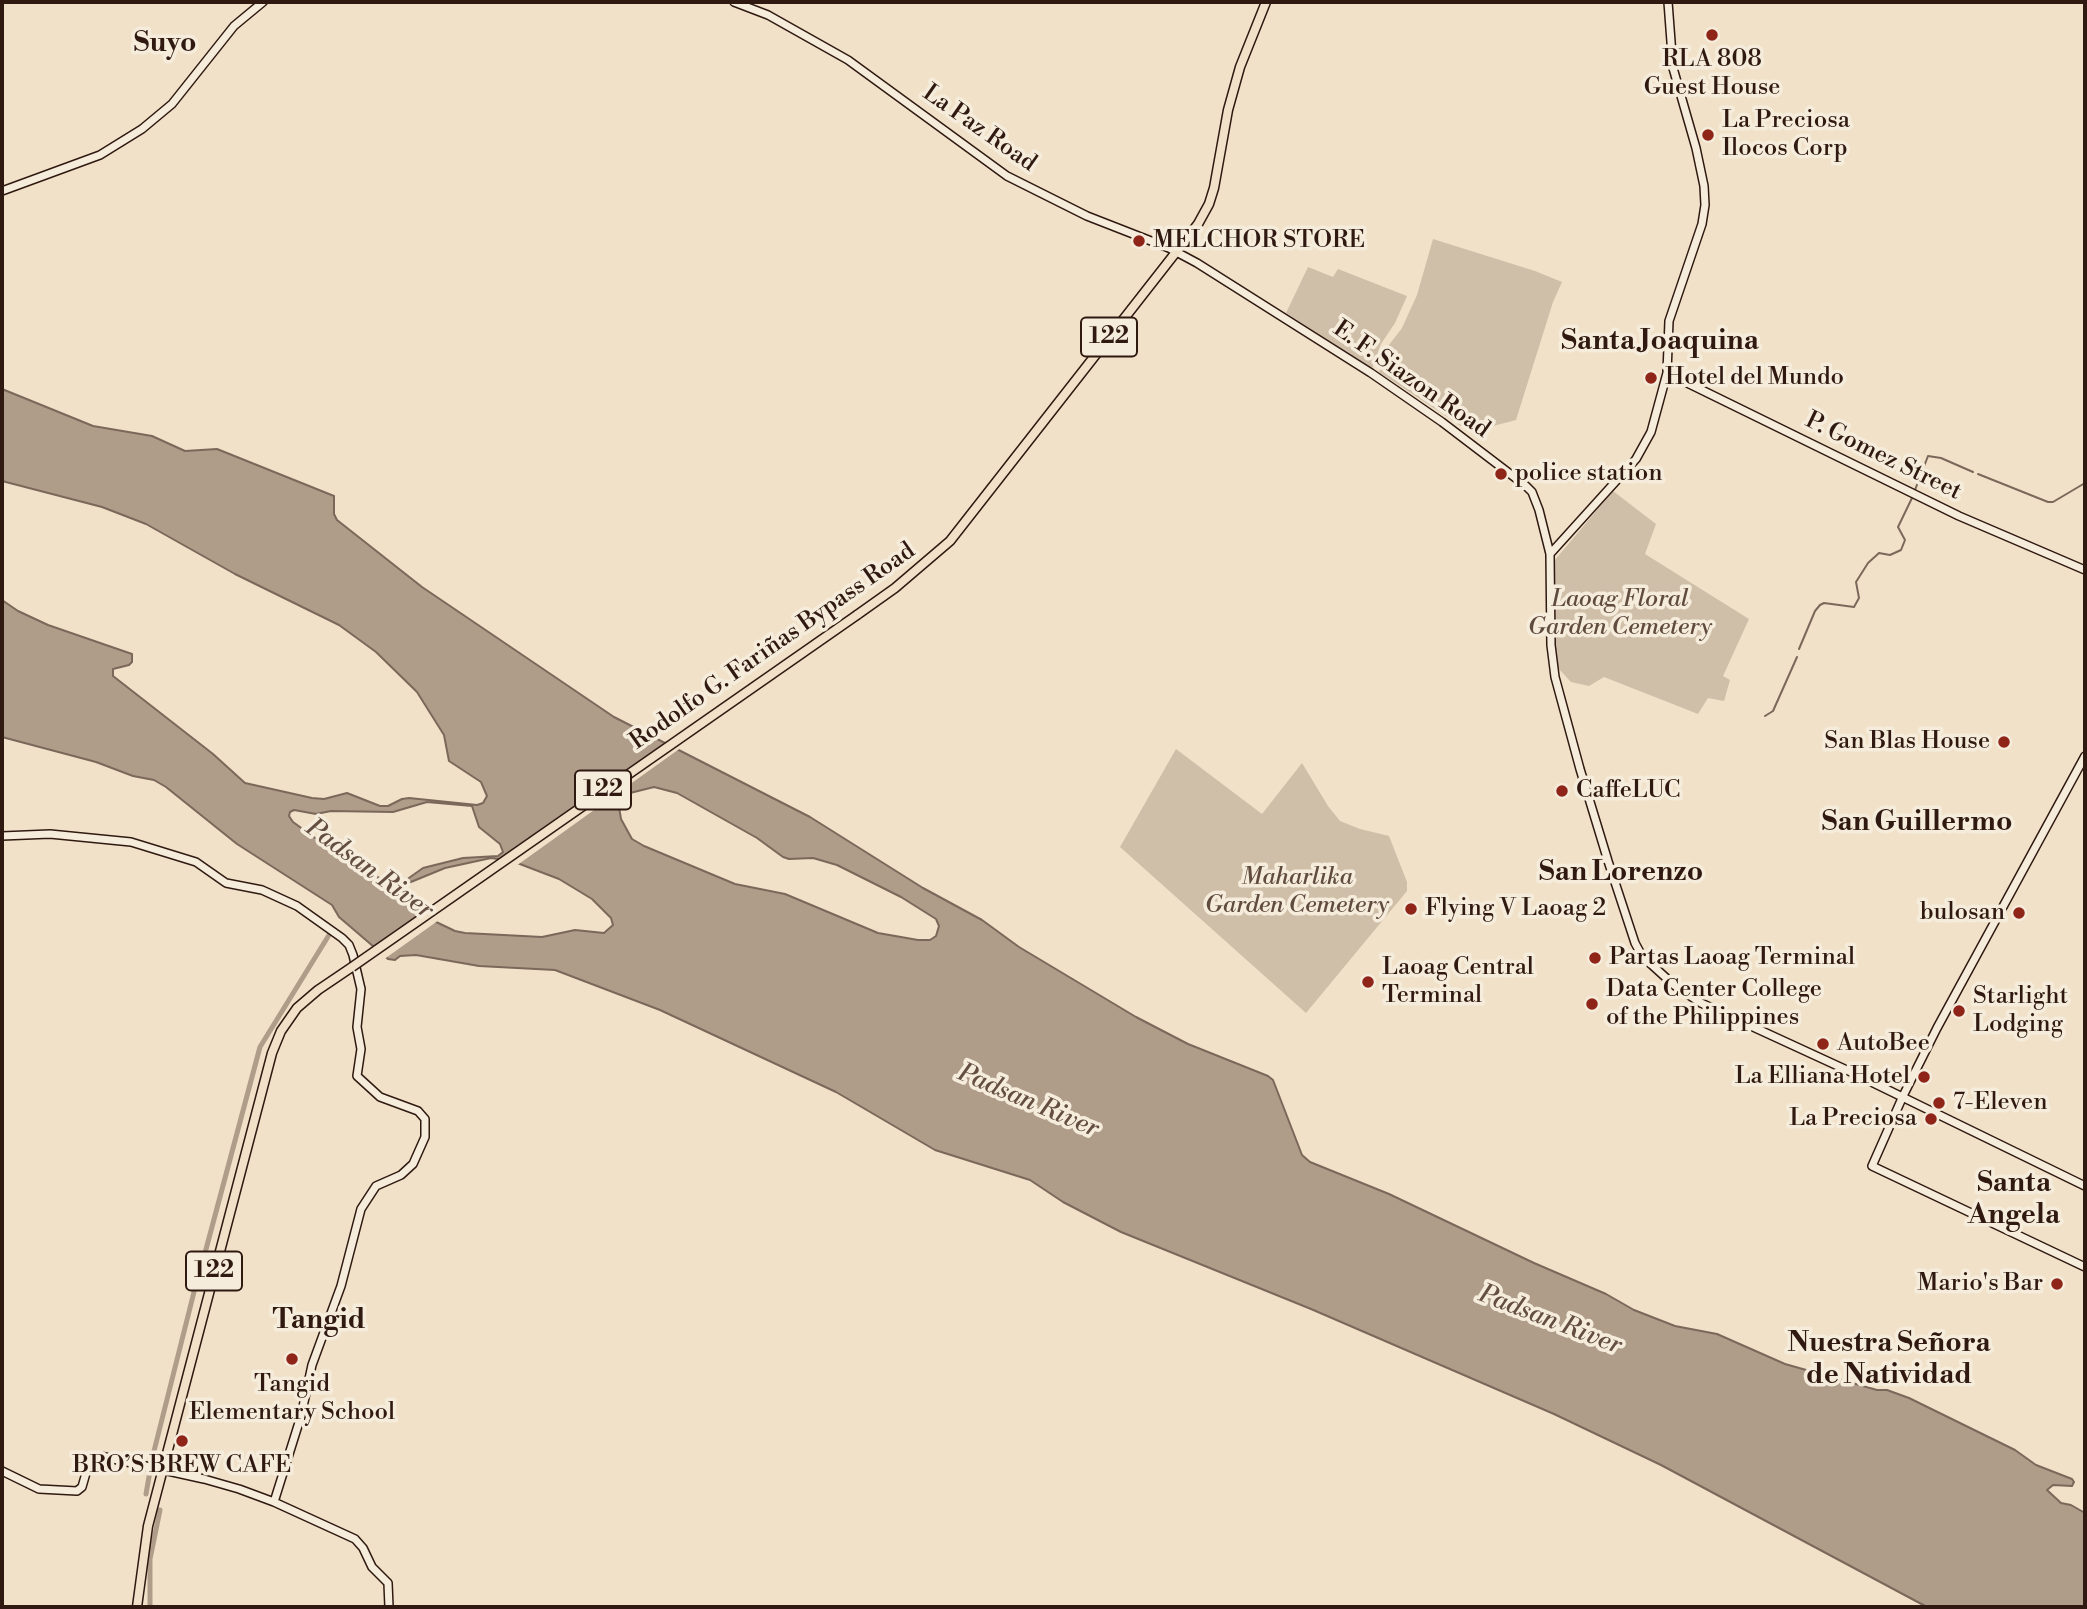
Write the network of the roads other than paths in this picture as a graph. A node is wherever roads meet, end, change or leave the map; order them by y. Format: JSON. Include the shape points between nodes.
{"nodes":[{"id":1,"x":263,"y":2,"type":"edge"},
{"id":2,"x":734,"y":2,"type":"edge"},
{"id":3,"x":1266,"y":2,"type":"edge"},
{"id":4,"x":1668,"y":2,"type":"edge"},
{"id":5,"x":2,"y":191,"type":"edge"},
{"id":6,"x":1177,"y":252,"type":"junction"},
{"id":7,"x":1210,"y":271,"type":"joint"},
{"id":8,"x":1667,"y":373,"type":"junction"},
{"id":9,"x":1550,"y":554,"type":"junction"},
{"id":10,"x":2085,"y":570,"type":"edge"},
{"id":11,"x":2085,"y":756,"type":"edge"},
{"id":12,"x":2,"y":836,"type":"edge"},
{"id":13,"x":1903,"y":1096,"type":"junction"},
{"id":14,"x":2085,"y":1186,"type":"edge"},
{"id":15,"x":2085,"y":1267,"type":"edge"},
{"id":16,"x":163,"y":1470,"type":"junction"},
{"id":17,"x":2,"y":1471,"type":"edge"},
{"id":18,"x":274,"y":1502,"type":"junction"},
{"id":19,"x":137,"y":1607,"type":"edge"},
{"id":20,"x":389,"y":1607,"type":"edge"}],
"edges":[{"from":1,"to":5,"type":"street","via":[[234,26],[172,104],[133,135],[89,160]]},
{"from":2,"to":6,"type":"street","name":"La Paz Road","via":[[768,15],[848,60],[1007,176],[1087,216]]},
{"from":3,"to":6,"type":"main road","name":"Rodolfo G. Fariñas Bypass Road","number":"122","via":[[1240,67],[1209,204]]},
{"from":4,"to":8,"type":"street","via":[[1673,68],[1696,148],[1705,205],[1696,247],[1670,321]]},
{"from":6,"to":7,"type":"street","name":"La Paz Road"},
{"from":6,"to":16,"type":"main road","name":"Rodolfo G. Fariñas Bypass Road","number":"122","bridge":true,"via":[[950,541],[895,588],[297,1008],[272,1053]]},
{"from":7,"to":9,"type":"street","name":"E. F. Siazon Road","via":[[1371,373],[1526,486],[1539,510]]},
{"from":8,"to":9,"type":"street","via":[[1642,450]]},
{"from":8,"to":10,"type":"street","name":"P. Gomez Street","via":[[1957,516]]},
{"from":9,"to":13,"type":"street","name":"E. F. Siazon Road","via":[[1555,677],[1638,950],[1649,965],[1701,1003]]},
{"from":11,"to":13,"type":"street"},
{"from":12,"to":18,"type":"street","via":[[50,834],[131,842],[196,862],[226,883],[262,890],[297,906],[342,938],[353,956],[361,989],[357,1027],[362,1049],[356,1076],[380,1097],[418,1111],[425,1119],[425,1137],[413,1164],[376,1186],[360,1209]]},
{"from":13,"to":14,"type":"street","name":"E. F. Siazon Road"},
{"from":13,"to":15,"type":"street","via":[[1872,1166]]},
{"from":16,"to":17,"type":"street","via":[[96,1455],[89,1462],[82,1487],[70,1492],[32,1488]]},
{"from":16,"to":18,"type":"street","via":[[219,1482]]},
{"from":16,"to":19,"type":"main road","name":"Rodolfo G. Fariñas Bypass Road","number":"122","via":[[143,1553]]},
{"from":18,"to":20,"type":"street","via":[[360,1544],[368,1562],[388,1583]]}]}
